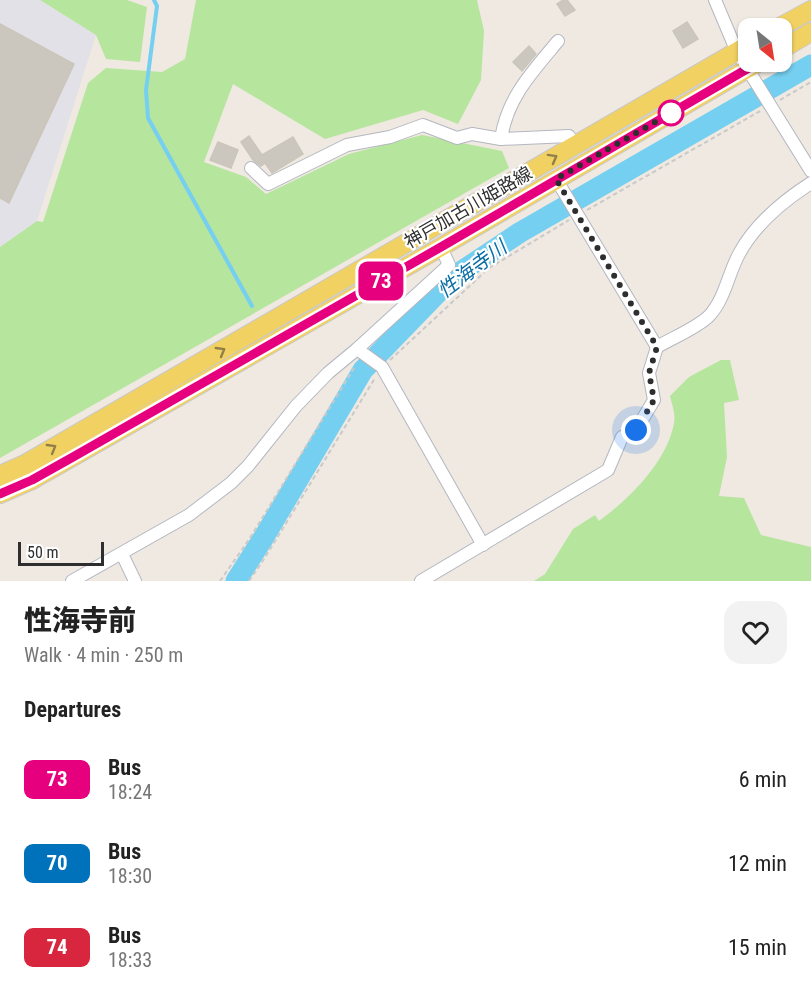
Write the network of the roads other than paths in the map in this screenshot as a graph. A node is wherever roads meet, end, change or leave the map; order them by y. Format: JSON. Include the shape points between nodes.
{"nodes":[{"id":1,"x":715,"y":0,"type":"edge"},
{"id":2,"x":811,"y":10,"type":"edge"},
{"id":3,"x":792,"y":20,"type":"edge"},
{"id":4,"x":811,"y":32,"type":"edge"},
{"id":5,"x":738,"y":40,"type":"edge"},
{"id":6,"x":558,"y":41,"type":"dead end"},
{"id":7,"x":792,"y":43,"type":"edge"},
{"id":8,"x":738,"y":52,"type":"edge"},
{"id":9,"x":747,"y":72,"type":"edge"},
{"id":10,"x":756,"y":72,"type":"edge"},
{"id":11,"x":501,"y":139,"type":"junction"},
{"id":12,"x":575,"y":146,"type":"junction"},
{"id":13,"x":251,"y":168,"type":"dead end"},
{"id":14,"x":811,"y":171,"type":"edge"},
{"id":15,"x":558,"y":183,"type":"junction"},
{"id":16,"x":811,"y":183,"type":"edge"},
{"id":17,"x":441,"y":247,"type":"junction"},
{"id":18,"x":657,"y":347,"type":"junction"},
{"id":19,"x":360,"y":351,"type":"junction"},
{"id":20,"x":0,"y":475,"type":"edge"},
{"id":21,"x":0,"y":494,"type":"edge"},
{"id":22,"x":483,"y":545,"type":"junction"},
{"id":23,"x":122,"y":554,"type":"junction"},
{"id":24,"x":72,"y":581,"type":"edge"},
{"id":25,"x":135,"y":581,"type":"edge"},
{"id":26,"x":421,"y":581,"type":"edge"}],
"edges":[{"from":1,"to":5,"type":"street"},
{"from":2,"to":3,"type":"main road"},
{"from":4,"to":7,"type":"main road"},
{"from":6,"to":11,"type":"street","via":[[518,89]]},
{"from":8,"to":12,"type":"main road","name":"神戸加古川姫路線"},
{"from":9,"to":15,"type":"main road","name":"神戸加古川姫路線"},
{"from":10,"to":14,"type":"street"},
{"from":11,"to":12,"type":"street","via":[[569,136]]},
{"from":11,"to":13,"type":"street","via":[[472,134],[457,138],[423,125],[390,137],[347,145],[268,183]]},
{"from":20,"to":12,"type":"main road","name":"神戸加古川姫路線","one_way":true},
{"from":15,"to":17,"type":"main road","name":"神戸加古川姫路線"},
{"from":15,"to":18,"type":"street"},
{"from":16,"to":18,"type":"street","via":[[753,230],[717,306],[707,318]]},
{"from":17,"to":19,"type":"street","via":[[449,265]]},
{"from":17,"to":21,"type":"main road","name":"神戸加古川姫路線","via":[[32,480]]},
{"from":18,"to":22,"type":"street","via":[[649,373],[654,400],[636,430],[622,437],[608,470]]},
{"from":19,"to":22,"type":"street","via":[[382,367]]},
{"from":19,"to":23,"type":"street","via":[[328,373],[231,483],[189,515]]},
{"from":22,"to":26,"type":"street"},
{"from":23,"to":24,"type":"street"},
{"from":23,"to":25,"type":"street"}]}
